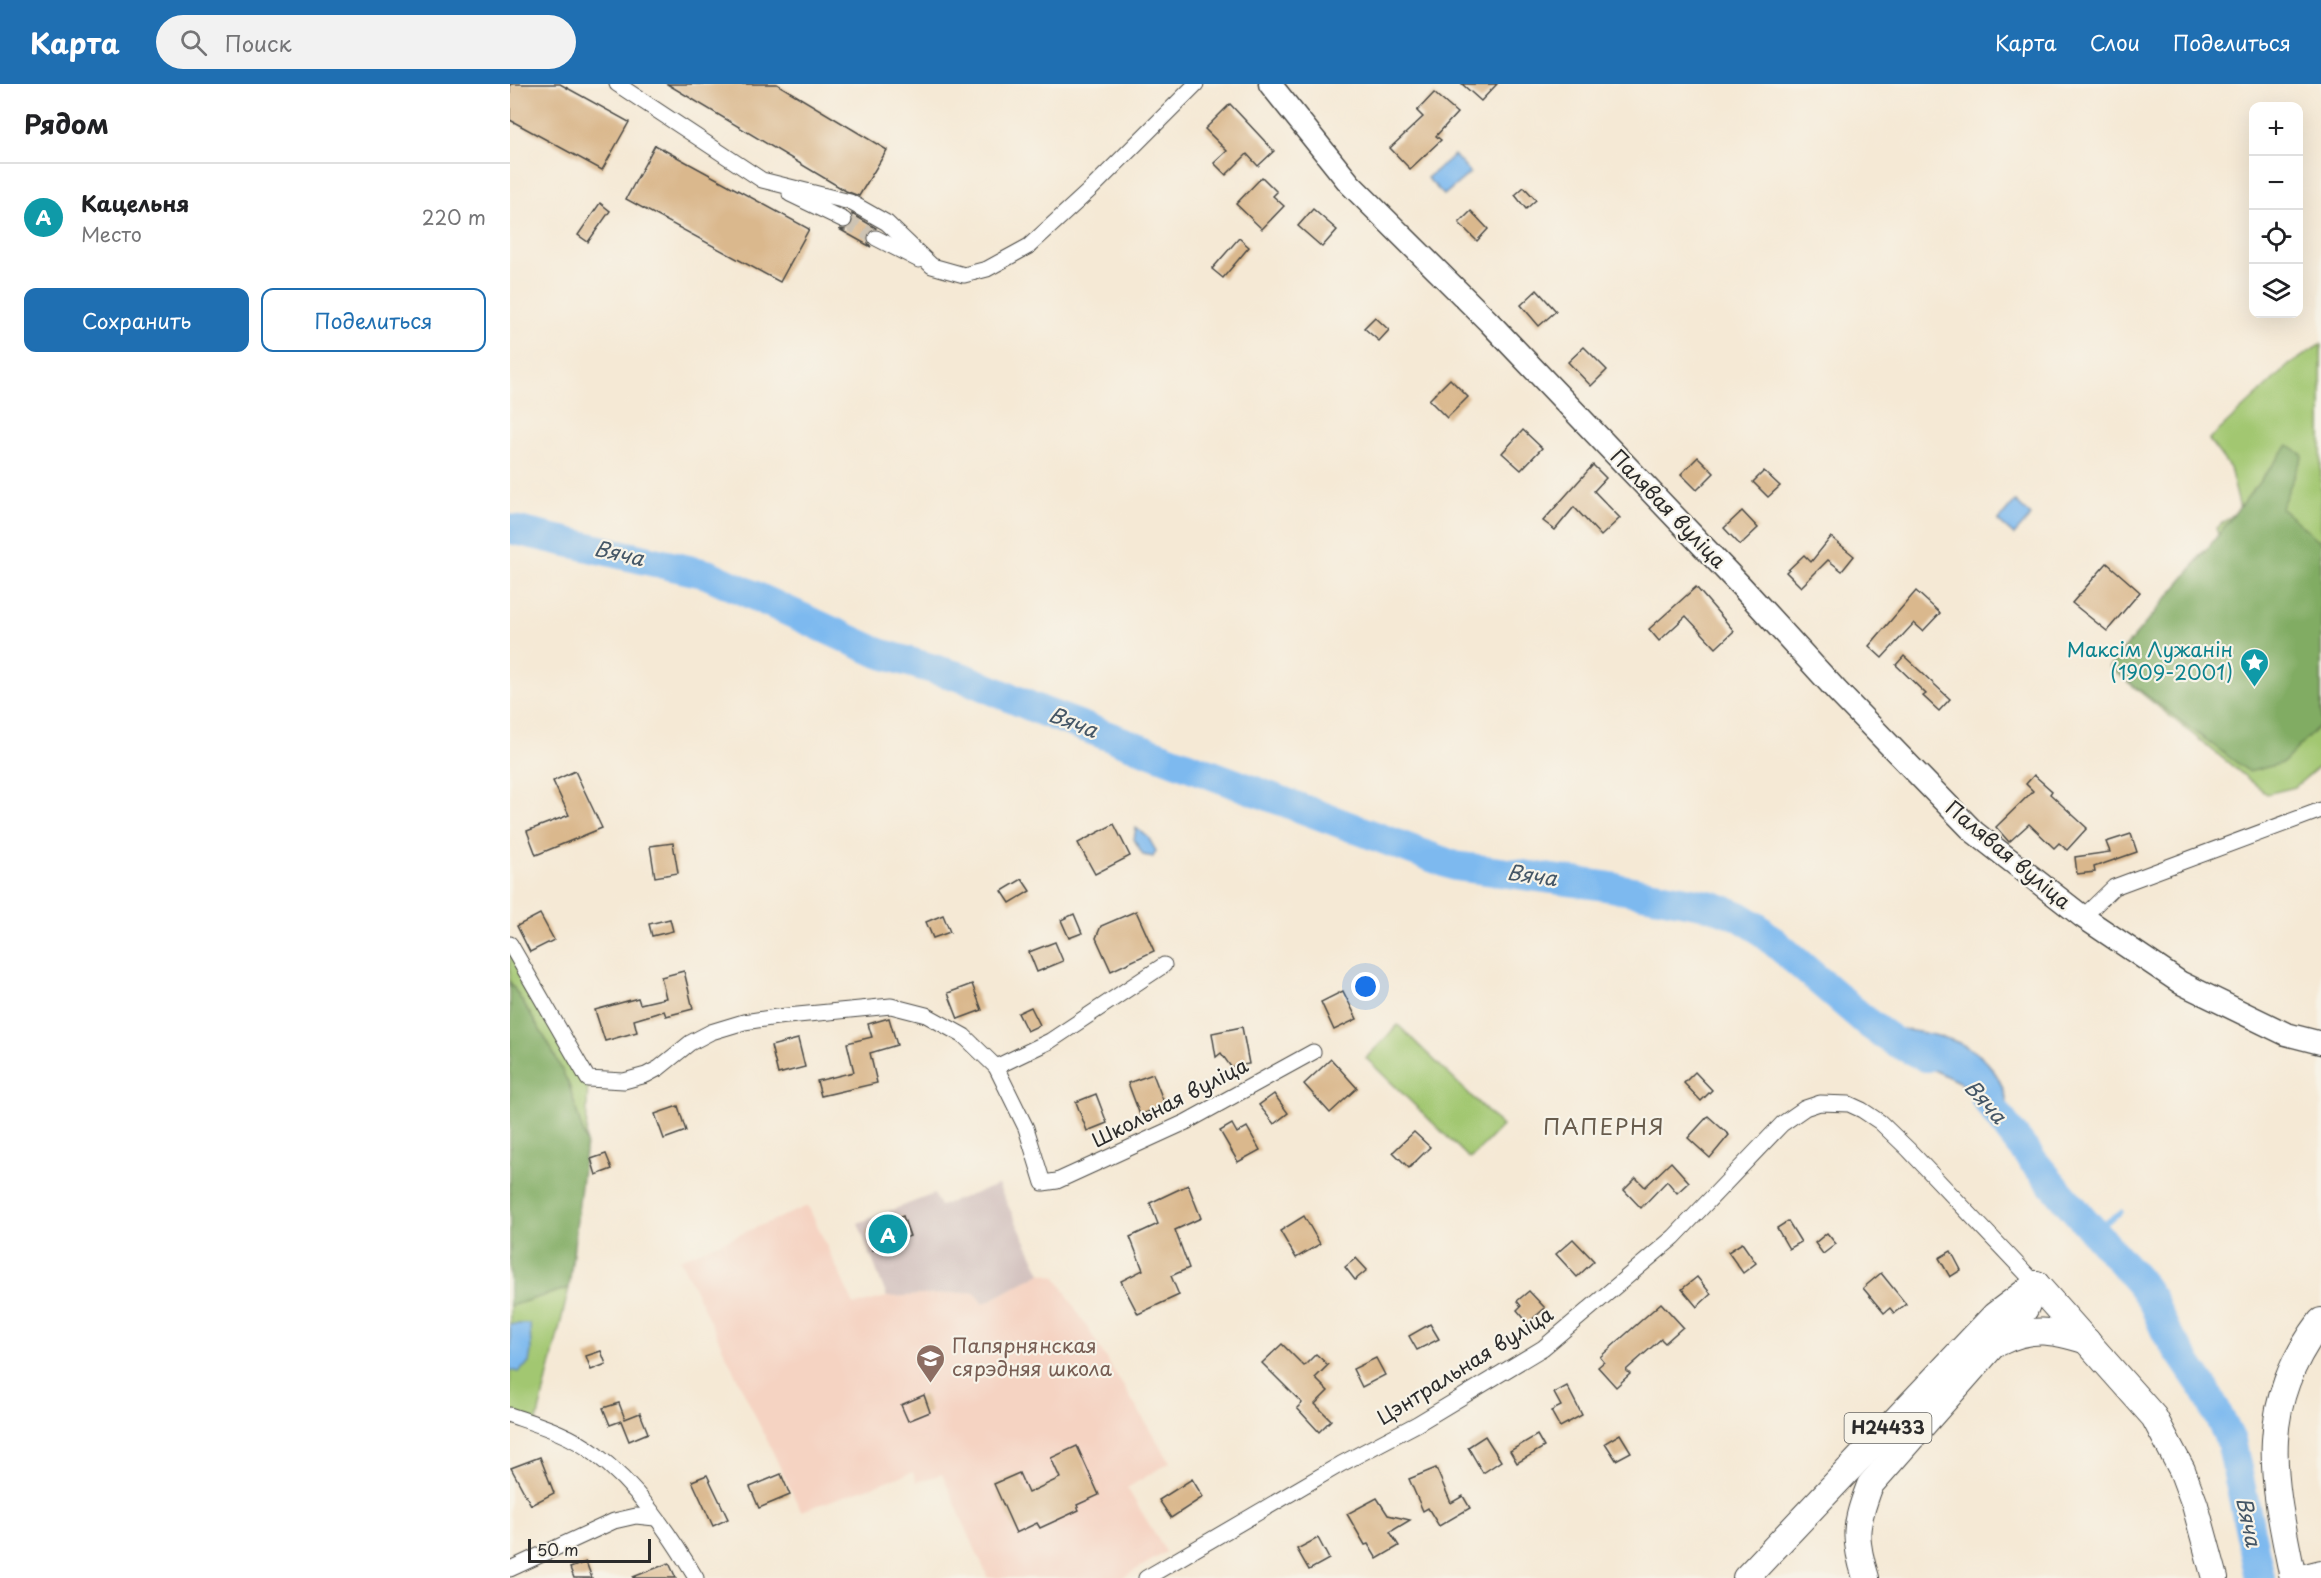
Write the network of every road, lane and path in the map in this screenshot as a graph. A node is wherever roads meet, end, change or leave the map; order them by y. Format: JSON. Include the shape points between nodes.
{"nodes":[{"id":1,"x":617,"y":84,"type":"edge"},
{"id":2,"x":1196,"y":84,"type":"edge"},
{"id":3,"x":1270,"y":84,"type":"edge"},
{"id":4,"x":762,"y":180,"type":"junction"},
{"id":5,"x":844,"y":220,"type":"tunnel mouth"},
{"id":6,"x":876,"y":238,"type":"tunnel mouth"},
{"id":7,"x":932,"y":266,"type":"junction"},
{"id":8,"x":2321,"y":810,"type":"edge"},
{"id":9,"x":2083,"y":917,"type":"junction"},
{"id":10,"x":510,"y":944,"type":"edge"},
{"id":11,"x":1164,"y":965,"type":"dead end"},
{"id":12,"x":2321,"y":1043,"type":"edge"},
{"id":13,"x":1312,"y":1052,"type":"dead end"},
{"id":14,"x":996,"y":1067,"type":"junction"},
{"id":15,"x":2036,"y":1284,"type":"junction"},
{"id":16,"x":2321,"y":1321,"type":"edge"},
{"id":17,"x":2087,"y":1341,"type":"junction"},
{"id":18,"x":1993,"y":1346,"type":"junction"},
{"id":19,"x":510,"y":1415,"type":"edge"},
{"id":20,"x":655,"y":1518,"type":"junction"},
{"id":21,"x":510,"y":1569,"type":"edge"},
{"id":22,"x":2321,"y":1573,"type":"edge"},
{"id":23,"x":696,"y":1578,"type":"edge"},
{"id":24,"x":1146,"y":1578,"type":"edge"},
{"id":25,"x":1746,"y":1578,"type":"edge"},
{"id":26,"x":1866,"y":1578,"type":"edge"},
{"id":27,"x":2215,"y":1578,"type":"edge"},
{"id":28,"x":2293,"y":1578,"type":"edge"},
{"id":29,"x":2301,"y":1578,"type":"edge"}],
"edges":[{"from":1,"to":4,"type":"street"},
{"from":2,"to":7,"type":"street","via":[[1029,246],[987,269],[964,275]]},
{"from":3,"to":9,"type":"main road","name":"Палявая вуліца","via":[[1350,184],[1497,331],[1919,776],[1974,832]]},
{"from":4,"to":5,"type":"street"},
{"from":4,"to":7,"type":"street","via":[[850,202],[887,223]]},
{"from":6,"to":7,"type":"street"},
{"from":8,"to":9,"type":"street","via":[[2114,887]]},
{"from":9,"to":12,"type":"main road","name":"Палявая вуліца","via":[[2181,983],[2286,1034]]},
{"from":10,"to":14,"type":"street","via":[[588,1079],[624,1081],[646,1075],[711,1032],[744,1022],[891,1006],[926,1015],[964,1036]]},
{"from":11,"to":14,"type":"street","via":[[1050,1041]]},
{"from":13,"to":14,"type":"street","name":"Школьная вуліца","via":[[1186,1122],[1057,1181],[1043,1183],[1026,1128]]},
{"from":15,"to":17,"type":"highway"},
{"from":15,"to":18,"type":"highway","number":"Н24433","via":[[2025,1310]]},
{"from":15,"to":24,"type":"street","name":"Цэнтральная вуліца","via":[[1880,1122],[1849,1104],[1820,1103],[1782,1124],[1674,1237],[1543,1348]]},
{"from":15,"to":25,"type":"highway","number":"Н24433","via":[[1995,1315]]},
{"from":16,"to":28,"type":"highway","via":[[2291,1369],[2274,1437],[2275,1478]]},
{"from":17,"to":18,"type":"highway","number":"Н24433","via":[[2027,1331]]},
{"from":17,"to":27,"type":"highway","via":[[2154,1417],[2170,1443],[2195,1505]]},
{"from":18,"to":26,"type":"highway","number":"Н24433","via":[[1870,1485],[1858,1518],[1857,1550]]},
{"from":19,"to":20,"type":"street","via":[[564,1435],[594,1452],[623,1478]]},
{"from":20,"to":21,"type":"street","via":[[636,1516],[614,1521]]},
{"from":20,"to":23,"type":"street"},
{"from":22,"to":29,"type":"highway"}]}
